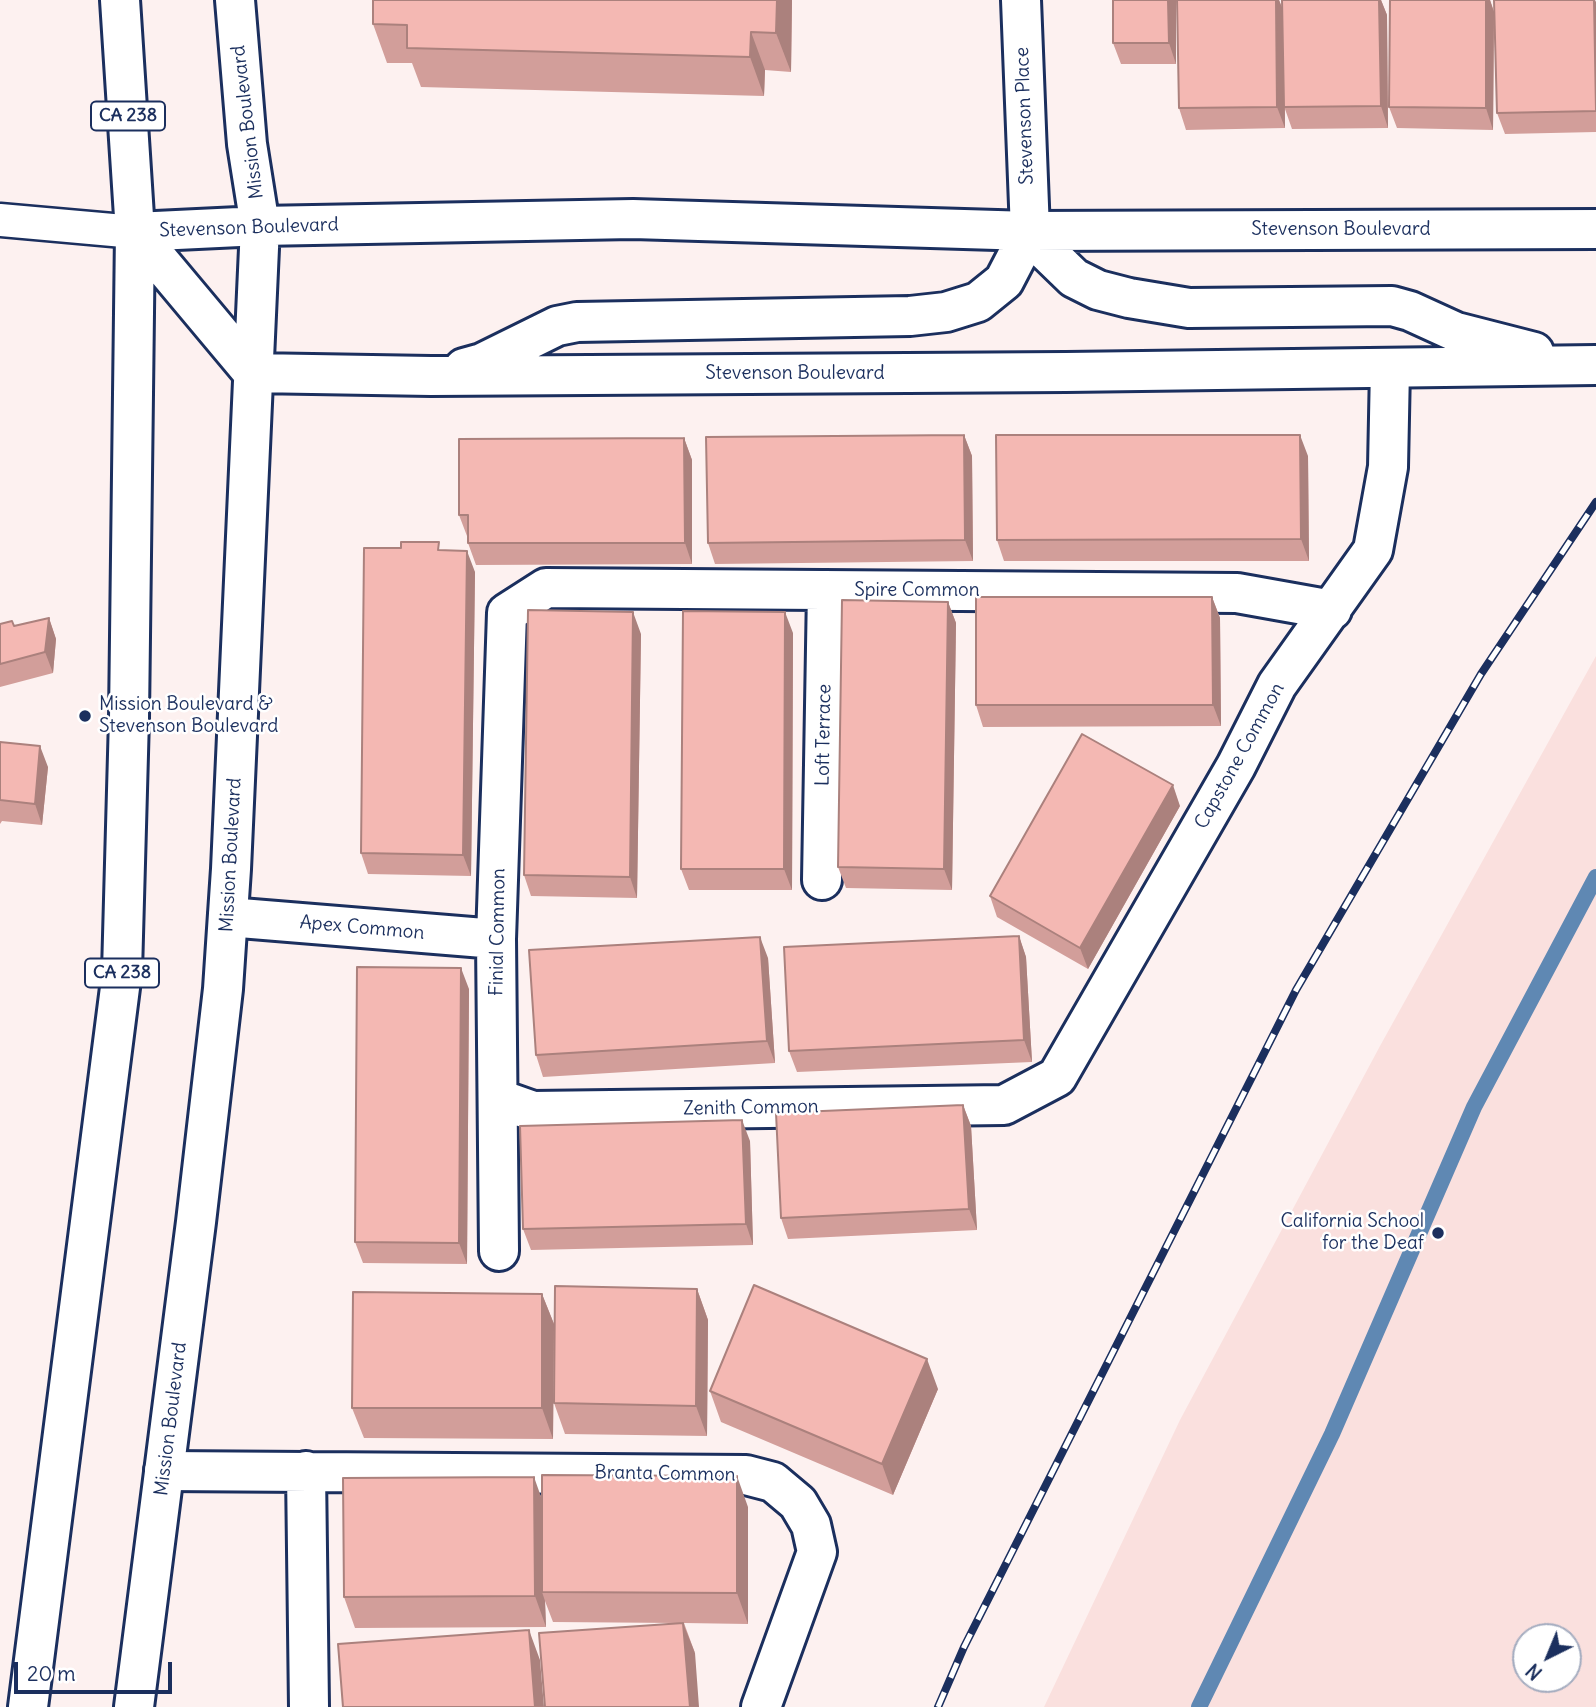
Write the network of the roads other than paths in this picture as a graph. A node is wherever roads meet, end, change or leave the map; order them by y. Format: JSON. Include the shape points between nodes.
{"nodes":[{"id":1,"x":120,"y":0,"type":"edge"},
{"id":2,"x":235,"y":0,"type":"edge"},
{"id":3,"x":1021,"y":0,"type":"edge"},
{"id":4,"x":0,"y":220,"type":"edge"},
{"id":5,"x":260,"y":226,"type":"junction"},
{"id":6,"x":1596,"y":229,"type":"edge"},
{"id":7,"x":1030,"y":231,"type":"junction"},
{"id":8,"x":135,"y":232,"type":"junction"},
{"id":9,"x":1596,"y":365,"type":"edge"},
{"id":10,"x":1390,"y":368,"type":"junction"},
{"id":11,"x":253,"y":373,"type":"junction"},
{"id":12,"x":431,"y":376,"type":"junction"},
{"id":13,"x":827,"y":590,"type":"junction"},
{"id":14,"x":1332,"y":610,"type":"junction"},
{"id":15,"x":507,"y":613,"type":"joint"},
{"id":16,"x":822,"y":880,"type":"dead end"},
{"id":17,"x":228,"y":918,"type":"junction"},
{"id":18,"x":496,"y":939,"type":"junction"},
{"id":19,"x":499,"y":1099,"type":"junction"},
{"id":20,"x":1004,"y":1105,"type":"joint"},
{"id":21,"x":499,"y":1251,"type":"dead end"},
{"id":22,"x":164,"y":1471,"type":"junction"},
{"id":23,"x":306,"y":1471,"type":"junction"},
{"id":24,"x":28,"y":1707,"type":"edge"},
{"id":25,"x":134,"y":1707,"type":"edge"},
{"id":26,"x":309,"y":1707,"type":"edge"},
{"id":27,"x":761,"y":1707,"type":"edge"}],
"edges":[{"from":1,"to":8,"type":"main road","number":"CA 238"},
{"from":2,"to":5,"type":"main road","name":"Mission Boulevard","via":[[247,144]]},
{"from":3,"to":7,"type":"main road","name":"Stevenson Place"},
{"from":4,"to":8,"type":"lane"},
{"from":5,"to":7,"type":"main road","name":"Stevenson Boulevard","via":[[633,219]]},
{"from":5,"to":8,"type":"main road","name":"Stevenson Boulevard"},
{"from":5,"to":11,"type":"main road","name":"Mission Boulevard"},
{"from":6,"to":7,"type":"main road","name":"Stevenson Boulevard"},
{"from":7,"to":9,"type":"main road","via":[[1074,278],[1129,298],[1189,308],[1392,306],[1456,332]]},
{"from":7,"to":12,"type":"main road","via":[[1004,281],[978,302],[946,312],[577,322],[482,363]]},
{"from":8,"to":11,"type":"main road","name":"Stevenson Boulevard"},
{"from":8,"to":24,"type":"main road","number":"CA 238","via":[[122,972]]},
{"from":9,"to":10,"type":"main road","name":"Stevenson Boulevard"},
{"from":10,"to":12,"type":"main road","name":"Stevenson Boulevard"},
{"from":10,"to":14,"type":"main road","name":"Capstone Common","via":[[1388,467],[1373,550]]},
{"from":11,"to":12,"type":"main road","name":"Stevenson Boulevard"},
{"from":11,"to":17,"type":"main road","name":"Mission Boulevard"},
{"from":13,"to":14,"type":"main road","name":"Spire Common","via":[[1237,593]]},
{"from":13,"to":15,"type":"main road","name":"Spire Common","via":[[546,588]]},
{"from":13,"to":16,"type":"main road","name":"Loft Terrace"},
{"from":14,"to":20,"type":"main road","name":"Capstone Common","via":[[1278,685],[1058,1077]]},
{"from":15,"to":18,"type":"main road","name":"Finial Common"},
{"from":17,"to":18,"type":"main road","name":"Apex Common"},
{"from":17,"to":22,"type":"main road","name":"Mission Boulevard"},
{"from":18,"to":19,"type":"main road","name":"Finial Common"},
{"from":19,"to":20,"type":"main road","name":"Zenith Common","via":[[533,1111]]},
{"from":19,"to":21,"type":"main road","name":"Finial Common"},
{"from":22,"to":23,"type":"main road","name":"Branta Common"},
{"from":22,"to":25,"type":"main road","name":"Mission Boulevard"},
{"from":23,"to":26,"type":"main road"},
{"from":23,"to":27,"type":"main road","name":"Branta Common","via":[[746,1475],[773,1482],[798,1503],[811,1525],[817,1552]]}]}
